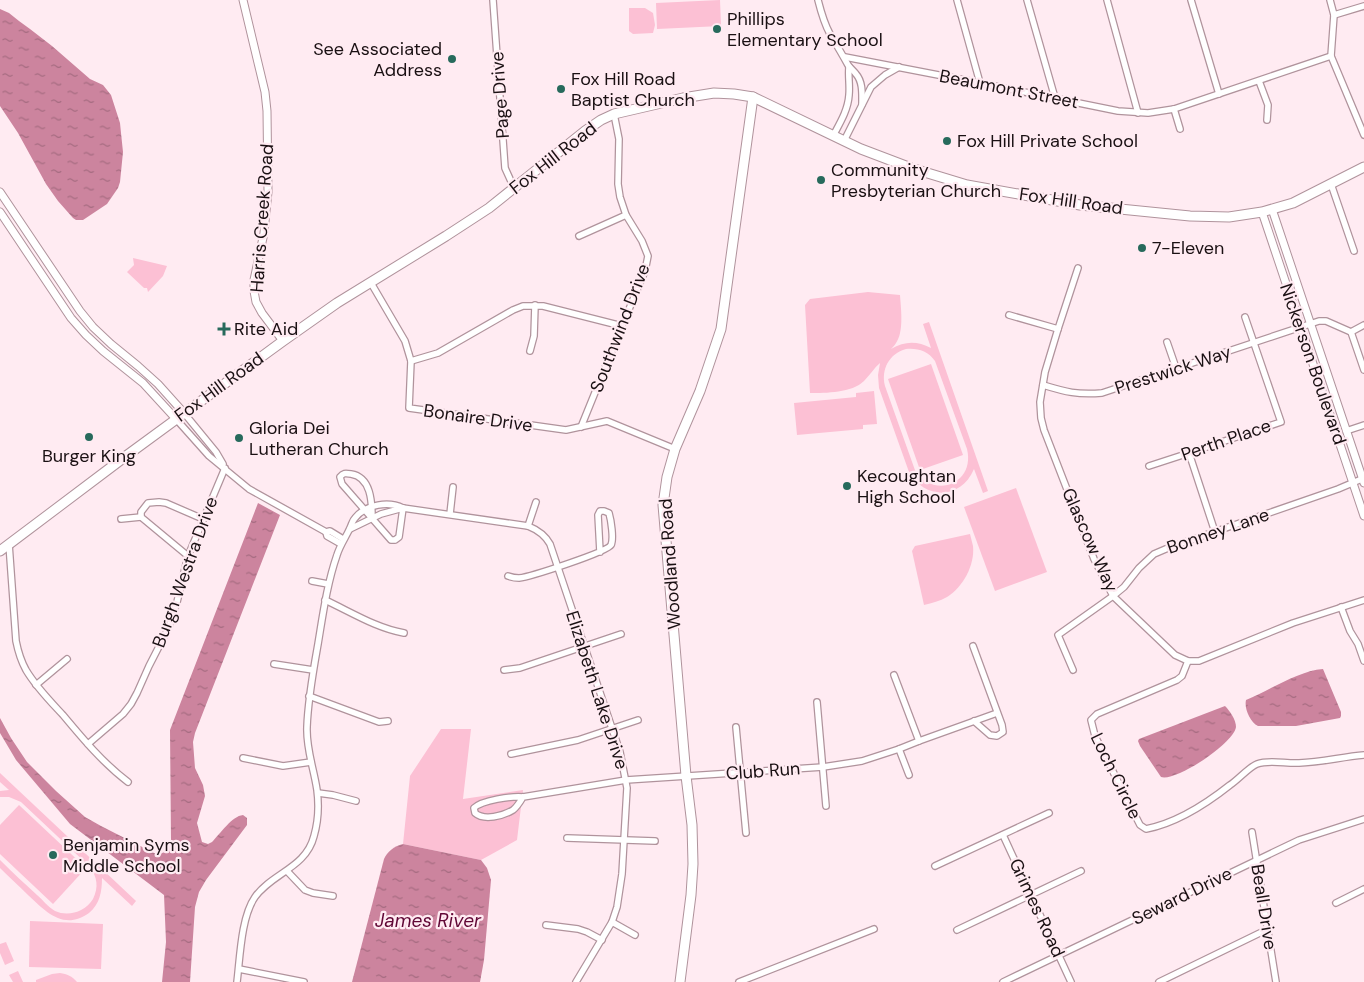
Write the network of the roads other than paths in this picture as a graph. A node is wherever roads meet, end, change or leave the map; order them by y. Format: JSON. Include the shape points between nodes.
{"nodes":[{"id":1,"x":243,"y":0,"type":"edge"},
{"id":2,"x":493,"y":0,"type":"edge"},
{"id":3,"x":818,"y":0,"type":"edge"},
{"id":4,"x":957,"y":0,"type":"edge"},
{"id":5,"x":1027,"y":0,"type":"edge"},
{"id":6,"x":1107,"y":0,"type":"edge"},
{"id":7,"x":1191,"y":0,"type":"edge"},
{"id":8,"x":1330,"y":0,"type":"edge"},
{"id":9,"x":1364,"y":6,"type":"edge"},
{"id":10,"x":1334,"y":15,"type":"junction"},
{"id":11,"x":1331,"y":56,"type":"junction"},
{"id":12,"x":845,"y":57,"type":"junction"},
{"id":13,"x":849,"y":67,"type":"junction"},
{"id":14,"x":900,"y":67,"type":"junction"},
{"id":15,"x":1259,"y":81,"type":"junction"},
{"id":16,"x":980,"y":83,"type":"junction"},
{"id":17,"x":1219,"y":94,"type":"junction"},
{"id":18,"x":753,"y":98,"type":"junction"},
{"id":19,"x":1055,"y":98,"type":"junction"},
{"id":20,"x":862,"y":104,"type":"junction"},
{"id":21,"x":1174,"y":109,"type":"junction"},
{"id":22,"x":1138,"y":113,"type":"junction"},
{"id":23,"x":614,"y":114,"type":"junction"},
{"id":24,"x":1267,"y":120,"type":"dead end"},
{"id":25,"x":1180,"y":129,"type":"dead end"},
{"id":26,"x":1364,"y":135,"type":"edge"},
{"id":27,"x":833,"y":136,"type":"junction"},
{"id":28,"x":844,"y":141,"type":"junction"},
{"id":29,"x":1364,"y":167,"type":"edge"},
{"id":30,"x":1331,"y":184,"type":"junction"},
{"id":31,"x":514,"y":188,"type":"junction"},
{"id":32,"x":0,"y":192,"type":"edge"},
{"id":33,"x":1272,"y":209,"type":"junction"},
{"id":34,"x":0,"y":212,"type":"edge"},
{"id":35,"x":1262,"y":212,"type":"junction"},
{"id":36,"x":626,"y":216,"type":"junction"},
{"id":37,"x":580,"y":236,"type":"dead end"},
{"id":38,"x":1354,"y":252,"type":"dead end"},
{"id":39,"x":1078,"y":268,"type":"dead end"},
{"id":40,"x":371,"y":283,"type":"junction"},
{"id":41,"x":534,"y":305,"type":"junction"},
{"id":42,"x":1009,"y":315,"type":"dead end"},
{"id":43,"x":1245,"y":316,"type":"dead end"},
{"id":44,"x":1310,"y":324,"type":"junction"},
{"id":45,"x":1364,"y":325,"type":"edge"},
{"id":46,"x":622,"y":326,"type":"junction"},
{"id":47,"x":1300,"y":327,"type":"junction"},
{"id":48,"x":1058,"y":330,"type":"junction"},
{"id":49,"x":1351,"y":332,"type":"junction"},
{"id":50,"x":283,"y":341,"type":"junction"},
{"id":51,"x":1167,"y":342,"type":"dead end"},
{"id":52,"x":1254,"y":343,"type":"junction"},
{"id":53,"x":530,"y":351,"type":"dead end"},
{"id":54,"x":411,"y":361,"type":"junction"},
{"id":55,"x":1176,"y":368,"type":"junction"},
{"id":56,"x":1364,"y":370,"type":"edge"},
{"id":57,"x":1043,"y":386,"type":"junction"},
{"id":58,"x":184,"y":413,"type":"junction"},
{"id":59,"x":176,"y":419,"type":"junction"},
{"id":60,"x":1364,"y":425,"type":"edge"},
{"id":61,"x":581,"y":427,"type":"junction"},
{"id":62,"x":1346,"y":431,"type":"junction"},
{"id":63,"x":675,"y":448,"type":"junction"},
{"id":64,"x":1189,"y":454,"type":"junction"},
{"id":65,"x":1149,"y":466,"type":"dead end"},
{"id":66,"x":225,"y":468,"type":"junction"},
{"id":67,"x":1364,"y":480,"type":"edge"},
{"id":68,"x":1353,"y":484,"type":"junction"},
{"id":69,"x":453,"y":487,"type":"dead end"},
{"id":70,"x":536,"y":502,"type":"dead end"},
{"id":71,"x":372,"y":507,"type":"junction"},
{"id":72,"x":403,"y":508,"type":"junction"},
{"id":73,"x":365,"y":510,"type":"junction"},
{"id":74,"x":450,"y":514,"type":"junction"},
{"id":75,"x":1364,"y":516,"type":"edge"},
{"id":76,"x":141,"y":517,"type":"junction"},
{"id":77,"x":372,"y":518,"type":"junction"},
{"id":78,"x":121,"y":519,"type":"dead end"},
{"id":79,"x":203,"y":519,"type":"junction"},
{"id":80,"x":528,"y":526,"type":"junction"},
{"id":81,"x":350,"y":529,"type":"junction"},
{"id":82,"x":1215,"y":532,"type":"junction"},
{"id":83,"x":342,"y":542,"type":"junction"},
{"id":84,"x":9,"y":544,"type":"junction"},
{"id":85,"x":0,"y":551,"type":"edge"},
{"id":86,"x":600,"y":552,"type":"junction"},
{"id":87,"x":188,"y":556,"type":"junction"},
{"id":88,"x":558,"y":567,"type":"junction"},
{"id":89,"x":508,"y":576,"type":"dead end"},
{"id":90,"x":312,"y":581,"type":"dead end"},
{"id":91,"x":328,"y":584,"type":"junction"},
{"id":92,"x":1113,"y":596,"type":"junction"},
{"id":93,"x":325,"y":600,"type":"junction"},
{"id":94,"x":1364,"y":600,"type":"edge"},
{"id":95,"x":1341,"y":607,"type":"junction"},
{"id":96,"x":404,"y":633,"type":"dead end"},
{"id":97,"x":621,"y":634,"type":"dead end"},
{"id":98,"x":584,"y":645,"type":"junction"},
{"id":99,"x":972,"y":646,"type":"dead end"},
{"id":100,"x":67,"y":659,"type":"dead end"},
{"id":101,"x":1188,"y":660,"type":"junction"},
{"id":102,"x":1364,"y":661,"type":"edge"},
{"id":103,"x":274,"y":664,"type":"dead end"},
{"id":104,"x":314,"y":670,"type":"junction"},
{"id":105,"x":504,"y":670,"type":"dead end"},
{"id":106,"x":1073,"y":670,"type":"dead end"},
{"id":107,"x":894,"y":675,"type":"dead end"},
{"id":108,"x":36,"y":685,"type":"junction"},
{"id":109,"x":309,"y":696,"type":"junction"},
{"id":110,"x":817,"y":702,"type":"dead end"},
{"id":111,"x":997,"y":713,"type":"junction"},
{"id":112,"x":638,"y":720,"type":"dead end"},
{"id":113,"x":388,"y":721,"type":"dead end"},
{"id":114,"x":974,"y":721,"type":"junction"},
{"id":115,"x":736,"y":727,"type":"dead end"},
{"id":116,"x":612,"y":728,"type":"junction"},
{"id":117,"x":920,"y":741,"type":"junction"},
{"id":118,"x":88,"y":744,"type":"junction"},
{"id":119,"x":899,"y":749,"type":"junction"},
{"id":120,"x":511,"y":754,"type":"dead end"},
{"id":121,"x":1364,"y":755,"type":"edge"},
{"id":122,"x":243,"y":758,"type":"dead end"},
{"id":123,"x":312,"y":762,"type":"junction"},
{"id":124,"x":823,"y":767,"type":"junction"},
{"id":125,"x":740,"y":773,"type":"junction"},
{"id":126,"x":909,"y":775,"type":"dead end"},
{"id":127,"x":686,"y":776,"type":"junction"},
{"id":128,"x":626,"y":780,"type":"junction"},
{"id":129,"x":128,"y":782,"type":"dead end"},
{"id":130,"x":318,"y":793,"type":"junction"},
{"id":131,"x":522,"y":797,"type":"junction"},
{"id":132,"x":356,"y":802,"type":"dead end"},
{"id":133,"x":826,"y":806,"type":"dead end"},
{"id":134,"x":1049,"y":813,"type":"dead end"},
{"id":135,"x":1364,"y":819,"type":"edge"},
{"id":136,"x":1252,"y":832,"type":"dead end"},
{"id":137,"x":746,"y":834,"type":"dead end"},
{"id":138,"x":1003,"y":835,"type":"junction"},
{"id":139,"x":567,"y":838,"type":"dead end"},
{"id":140,"x":625,"y":840,"type":"junction"},
{"id":141,"x":655,"y":842,"type":"dead end"},
{"id":142,"x":1256,"y":860,"type":"junction"},
{"id":143,"x":935,"y":866,"type":"dead end"},
{"id":144,"x":287,"y":871,"type":"junction"},
{"id":145,"x":1081,"y":871,"type":"dead end"},
{"id":146,"x":1364,"y":889,"type":"edge"},
{"id":147,"x":1031,"y":895,"type":"junction"},
{"id":148,"x":333,"y":896,"type":"dead end"},
{"id":149,"x":1336,"y":903,"type":"dead end"},
{"id":150,"x":612,"y":922,"type":"junction"},
{"id":151,"x":546,"y":925,"type":"dead end"},
{"id":152,"x":1268,"y":929,"type":"junction"},
{"id":153,"x":874,"y":930,"type":"dead end"},
{"id":154,"x":957,"y":930,"type":"dead end"},
{"id":155,"x":635,"y":935,"type":"dead end"},
{"id":156,"x":602,"y":940,"type":"junction"},
{"id":157,"x":1059,"y":956,"type":"junction"},
{"id":158,"x":239,"y":969,"type":"junction"},
{"id":159,"x":237,"y":982,"type":"edge"},
{"id":160,"x":304,"y":982,"type":"edge"},
{"id":161,"x":576,"y":982,"type":"edge"},
{"id":162,"x":680,"y":982,"type":"edge"},
{"id":163,"x":739,"y":982,"type":"edge"},
{"id":164,"x":1003,"y":982,"type":"edge"},
{"id":165,"x":1070,"y":982,"type":"edge"},
{"id":166,"x":1159,"y":982,"type":"edge"},
{"id":167,"x":1276,"y":982,"type":"edge"}],
"edges":[{"from":1,"to":50,"type":"street","name":"Harris Creek Road","via":[[267,111],[268,192],[254,291],[262,313]]},
{"from":2,"to":31,"type":"street","name":"Page Drive","via":[[505,168]]},
{"from":3,"to":12,"type":"street","via":[[827,28]]},
{"from":4,"to":16,"type":"street"},
{"from":5,"to":19,"type":"street"},
{"from":6,"to":22,"type":"street"},
{"from":7,"to":17,"type":"street"},
{"from":8,"to":10,"type":"street"},
{"from":9,"to":10,"type":"street"},
{"from":10,"to":11,"type":"street"},
{"from":11,"to":15,"type":"street","name":"Beaumont Street"},
{"from":11,"to":26,"type":"street"},
{"from":12,"to":13,"type":"street"},
{"from":12,"to":14,"type":"street","name":"Beaumont Street"},
{"from":13,"to":20,"type":"street","via":[[860,81]]},
{"from":13,"to":27,"type":"street","via":[[849,98]]},
{"from":14,"to":16,"type":"street","name":"Beaumont Street"},
{"from":14,"to":20,"type":"street","via":[[876,82]]},
{"from":15,"to":17,"type":"street","name":"Beaumont Street"},
{"from":15,"to":24,"type":"street","via":[[1268,105]]},
{"from":16,"to":19,"type":"street","name":"Beaumont Street"},
{"from":17,"to":21,"type":"street","name":"Beaumont Street"},
{"from":18,"to":23,"type":"main road","name":"Fox Hill Road","via":[[714,93]]},
{"from":18,"to":27,"type":"main road","name":"Fox Hill Road"},
{"from":18,"to":63,"type":"main road","name":"Woodland Road","via":[[721,329],[700,391]]},
{"from":19,"to":22,"type":"street","name":"Beaumont Street"},
{"from":20,"to":28,"type":"street"},
{"from":21,"to":22,"type":"street","name":"Beaumont Street"},
{"from":21,"to":25,"type":"street"},
{"from":23,"to":31,"type":"main road","name":"Fox Hill Road","via":[[585,131]]},
{"from":23,"to":36,"type":"street","name":"Southwind Drive","via":[[619,139],[618,184]]},
{"from":27,"to":28,"type":"main road","name":"Fox Hill Road"},
{"from":28,"to":35,"type":"main road","name":"Fox Hill Road","via":[[938,177],[1080,205],[1190,216],[1229,217]]},
{"from":29,"to":30,"type":"main road","name":"Fox Hill Road"},
{"from":30,"to":33,"type":"main road","name":"Fox Hill Road","via":[[1293,203]]},
{"from":30,"to":38,"type":"street"},
{"from":31,"to":40,"type":"main road","name":"Fox Hill Road","via":[[489,208]]},
{"from":32,"to":58,"type":"street","via":[[93,327],[158,384]]},
{"from":33,"to":35,"type":"main road","name":"Fox Hill Road"},
{"from":33,"to":44,"type":"street","name":"Nickerson Boulevard"},
{"from":34,"to":59,"type":"street","via":[[71,318],[103,351],[143,383]]},
{"from":35,"to":47,"type":"street","name":"Nickerson Boulevard"},
{"from":36,"to":37,"type":"street"},
{"from":36,"to":46,"type":"street","name":"Southwind Drive","via":[[648,256]]},
{"from":39,"to":48,"type":"street","name":"Glascow Way"},
{"from":40,"to":50,"type":"main road","name":"Fox Hill Road"},
{"from":40,"to":54,"type":"street","name":"Bonaire Drive","via":[[405,340]]},
{"from":41,"to":46,"type":"street"},
{"from":41,"to":53,"type":"street","via":[[534,336]]},
{"from":41,"to":54,"type":"street","via":[[513,310],[438,353]]},
{"from":42,"to":48,"type":"street"},
{"from":43,"to":52,"type":"street"},
{"from":44,"to":47,"type":"street","name":"Prestwick Way"},
{"from":44,"to":49,"type":"street","name":"Prestwick Way","via":[[1326,321]]},
{"from":44,"to":62,"type":"street","name":"Nickerson Boulevard"},
{"from":45,"to":49,"type":"street"},
{"from":46,"to":61,"type":"street","name":"Southwind Drive"},
{"from":47,"to":52,"type":"street","name":"Prestwick Way"},
{"from":47,"to":68,"type":"street","name":"Nickerson Boulevard"},
{"from":48,"to":57,"type":"street","name":"Glascow Way"},
{"from":49,"to":56,"type":"street"},
{"from":50,"to":58,"type":"main road","name":"Fox Hill Road"},
{"from":51,"to":55,"type":"street"},
{"from":52,"to":55,"type":"street","name":"Prestwick Way"},
{"from":52,"to":64,"type":"street","name":"Perth Place","via":[[1280,422]]},
{"from":54,"to":61,"type":"street","name":"Bonaire Drive","via":[[409,408],[566,430]]},
{"from":55,"to":57,"type":"street","name":"Prestwick Way","via":[[1102,393],[1072,394]]},
{"from":57,"to":92,"type":"street","name":"Glascow Way","via":[[1040,402],[1044,430],[1094,559]]},
{"from":58,"to":59,"type":"main road","name":"Fox Hill Road"},
{"from":58,"to":66,"type":"street"},
{"from":59,"to":66,"type":"street"},
{"from":59,"to":84,"type":"main road","name":"Fox Hill Road"},
{"from":60,"to":62,"type":"street"},
{"from":61,"to":63,"type":"street","name":"Bonaire Drive","via":[[608,421]]},
{"from":62,"to":67,"type":"street","name":"Nickerson Boulevard"},
{"from":63,"to":127,"type":"main road","name":"Woodland Road","via":[[663,505]]},
{"from":64,"to":65,"type":"street","name":"Perth Place"},
{"from":64,"to":82,"type":"street"},
{"from":66,"to":79,"type":"street","name":"Burgh Westra Drive"},
{"from":66,"to":83,"type":"street","via":[[250,489],[326,532],[330,531]]},
{"from":67,"to":68,"type":"street","name":"Bonney Lane"},
{"from":68,"to":75,"type":"street","name":"Nickerson Boulevard"},
{"from":68,"to":82,"type":"street","name":"Bonney Lane"},
{"from":69,"to":74,"type":"street"},
{"from":70,"to":80,"type":"street"},
{"from":71,"to":72,"type":"street","name":"Elizabeth Lake Drive","via":[[386,504]]},
{"from":71,"to":73,"type":"street","name":"Elizabeth Lake Drive"},
{"from":71,"to":73,"type":"street","via":[[369,489],[363,480],[343,474],[340,477],[342,484]]},
{"from":71,"to":77,"type":"street"},
{"from":72,"to":74,"type":"street","name":"Elizabeth Lake Drive"},
{"from":72,"to":77,"type":"street","name":"Elizabeth Lake Drive"},
{"from":72,"to":77,"type":"street","via":[[400,534],[395,540],[389,539]]},
{"from":73,"to":77,"type":"street"},
{"from":73,"to":81,"type":"street","name":"Elizabeth Lake Drive","via":[[355,517]]},
{"from":74,"to":80,"type":"street","name":"Elizabeth Lake Drive"},
{"from":76,"to":78,"type":"street"},
{"from":76,"to":79,"type":"street","via":[[148,503],[159,502]]},
{"from":76,"to":87,"type":"street"},
{"from":77,"to":81,"type":"street","name":"Elizabeth Lake Drive"},
{"from":79,"to":87,"type":"street","name":"Burgh Westra Drive"},
{"from":80,"to":88,"type":"street","name":"Elizabeth Lake Drive","via":[[546,538]]},
{"from":81,"to":83,"type":"street","name":"Elizabeth Lake Drive"},
{"from":82,"to":92,"type":"street","name":"Bonney Lane","via":[[1154,554]]},
{"from":83,"to":91,"type":"street","name":"Elizabeth Lake Drive"},
{"from":84,"to":85,"type":"main road","name":"Fox Hill Road"},
{"from":84,"to":108,"type":"street","via":[[16,641],[19,655]]},
{"from":86,"to":86,"type":"street","via":[[611,546],[613,539],[610,517],[604,510],[598,516]]},
{"from":86,"to":88,"type":"street"},
{"from":87,"to":118,"type":"street","name":"Burgh Westra Drive","via":[[169,627],[137,693],[123,714]]},
{"from":88,"to":89,"type":"street","via":[[521,578]]},
{"from":88,"to":98,"type":"street","name":"Elizabeth Lake Drive"},
{"from":90,"to":91,"type":"street"},
{"from":91,"to":93,"type":"street","name":"Elizabeth Lake Drive"},
{"from":92,"to":101,"type":"street","name":"Glascow Way","via":[[1175,655]]},
{"from":92,"to":106,"type":"street","name":"Bonney Lane","via":[[1058,635]]},
{"from":93,"to":96,"type":"street","via":[[366,620]]},
{"from":93,"to":104,"type":"street","name":"Elizabeth Lake Drive"},
{"from":94,"to":95,"type":"street"},
{"from":95,"to":101,"type":"street","via":[[1199,661]]},
{"from":95,"to":102,"type":"street"},
{"from":97,"to":98,"type":"street"},
{"from":98,"to":105,"type":"street","via":[[520,668]]},
{"from":98,"to":116,"type":"street","name":"Elizabeth Lake Drive"},
{"from":99,"to":111,"type":"street"},
{"from":100,"to":108,"type":"street"},
{"from":101,"to":121,"type":"street","name":"Loch Circle","via":[[1177,680],[1097,714],[1091,720],[1113,774],[1140,825],[1146,829],[1191,812],[1256,764],[1299,763]]},
{"from":103,"to":104,"type":"street"},
{"from":104,"to":109,"type":"street","name":"Elizabeth Lake Drive"},
{"from":107,"to":117,"type":"street"},
{"from":108,"to":118,"type":"street"},
{"from":109,"to":113,"type":"street","via":[[379,722]]},
{"from":109,"to":123,"type":"street","name":"Elizabeth Lake Drive","via":[[307,729]]},
{"from":110,"to":124,"type":"street"},
{"from":111,"to":114,"type":"street","name":"Club Run"},
{"from":111,"to":114,"type":"street","via":[[1003,732],[997,736],[990,735]]},
{"from":112,"to":116,"type":"street"},
{"from":114,"to":117,"type":"street","name":"Club Run"},
{"from":115,"to":125,"type":"street"},
{"from":116,"to":120,"type":"street","via":[[578,740]]},
{"from":116,"to":128,"type":"street","name":"Elizabeth Lake Drive"},
{"from":117,"to":119,"type":"street","name":"Club Run"},
{"from":118,"to":129,"type":"street"},
{"from":119,"to":124,"type":"street","name":"Club Run","via":[[862,761]]},
{"from":119,"to":126,"type":"street"},
{"from":122,"to":123,"type":"street","via":[[283,766]]},
{"from":123,"to":130,"type":"street","name":"Elizabeth Lake Drive"},
{"from":124,"to":125,"type":"street","name":"Club Run"},
{"from":124,"to":133,"type":"street"},
{"from":125,"to":127,"type":"street","name":"Club Run"},
{"from":125,"to":137,"type":"street"},
{"from":127,"to":128,"type":"street","name":"Club Run"},
{"from":127,"to":162,"type":"main road","name":"Woodland Road","via":[[693,864]]},
{"from":128,"to":131,"type":"street","name":"Club Run"},
{"from":128,"to":140,"type":"street","name":"Elizabeth Lake Drive"},
{"from":130,"to":132,"type":"street"},
{"from":130,"to":144,"type":"street","name":"Elizabeth Lake Drive","via":[[311,846]]},
{"from":131,"to":131,"type":"street","name":"Club Run","via":[[480,804],[474,808],[475,813],[483,818],[502,814],[514,809]]},
{"from":134,"to":138,"type":"street"},
{"from":135,"to":142,"type":"street","name":"Seward Drive","via":[[1299,840]]},
{"from":136,"to":142,"type":"street","name":"Beall Drive"},
{"from":138,"to":143,"type":"street"},
{"from":138,"to":147,"type":"street","name":"Grimes Road"},
{"from":139,"to":140,"type":"street"},
{"from":140,"to":141,"type":"street"},
{"from":140,"to":150,"type":"street","name":"Elizabeth Lake Drive","via":[[617,907]]},
{"from":142,"to":152,"type":"street","name":"Beall Drive"},
{"from":142,"to":157,"type":"street","name":"Seward Drive"},
{"from":144,"to":148,"type":"street","via":[[305,890]]},
{"from":144,"to":158,"type":"street","name":"Elizabeth Lake Drive","via":[[262,889],[249,908]]},
{"from":145,"to":147,"type":"street"},
{"from":146,"to":149,"type":"street"},
{"from":147,"to":154,"type":"street"},
{"from":147,"to":157,"type":"street","name":"Grimes Road"},
{"from":150,"to":155,"type":"street"},
{"from":150,"to":156,"type":"street","name":"Elizabeth Lake Drive"},
{"from":151,"to":156,"type":"street","via":[[578,929]]},
{"from":152,"to":166,"type":"street"},
{"from":152,"to":167,"type":"street","name":"Beall Drive"},
{"from":153,"to":163,"type":"street"},
{"from":156,"to":161,"type":"street","name":"Elizabeth Lake Drive"},
{"from":157,"to":164,"type":"street","name":"Seward Drive"},
{"from":157,"to":165,"type":"street","name":"Grimes Road"},
{"from":158,"to":159,"type":"street","name":"Elizabeth Lake Drive"},
{"from":158,"to":160,"type":"street"}]}
